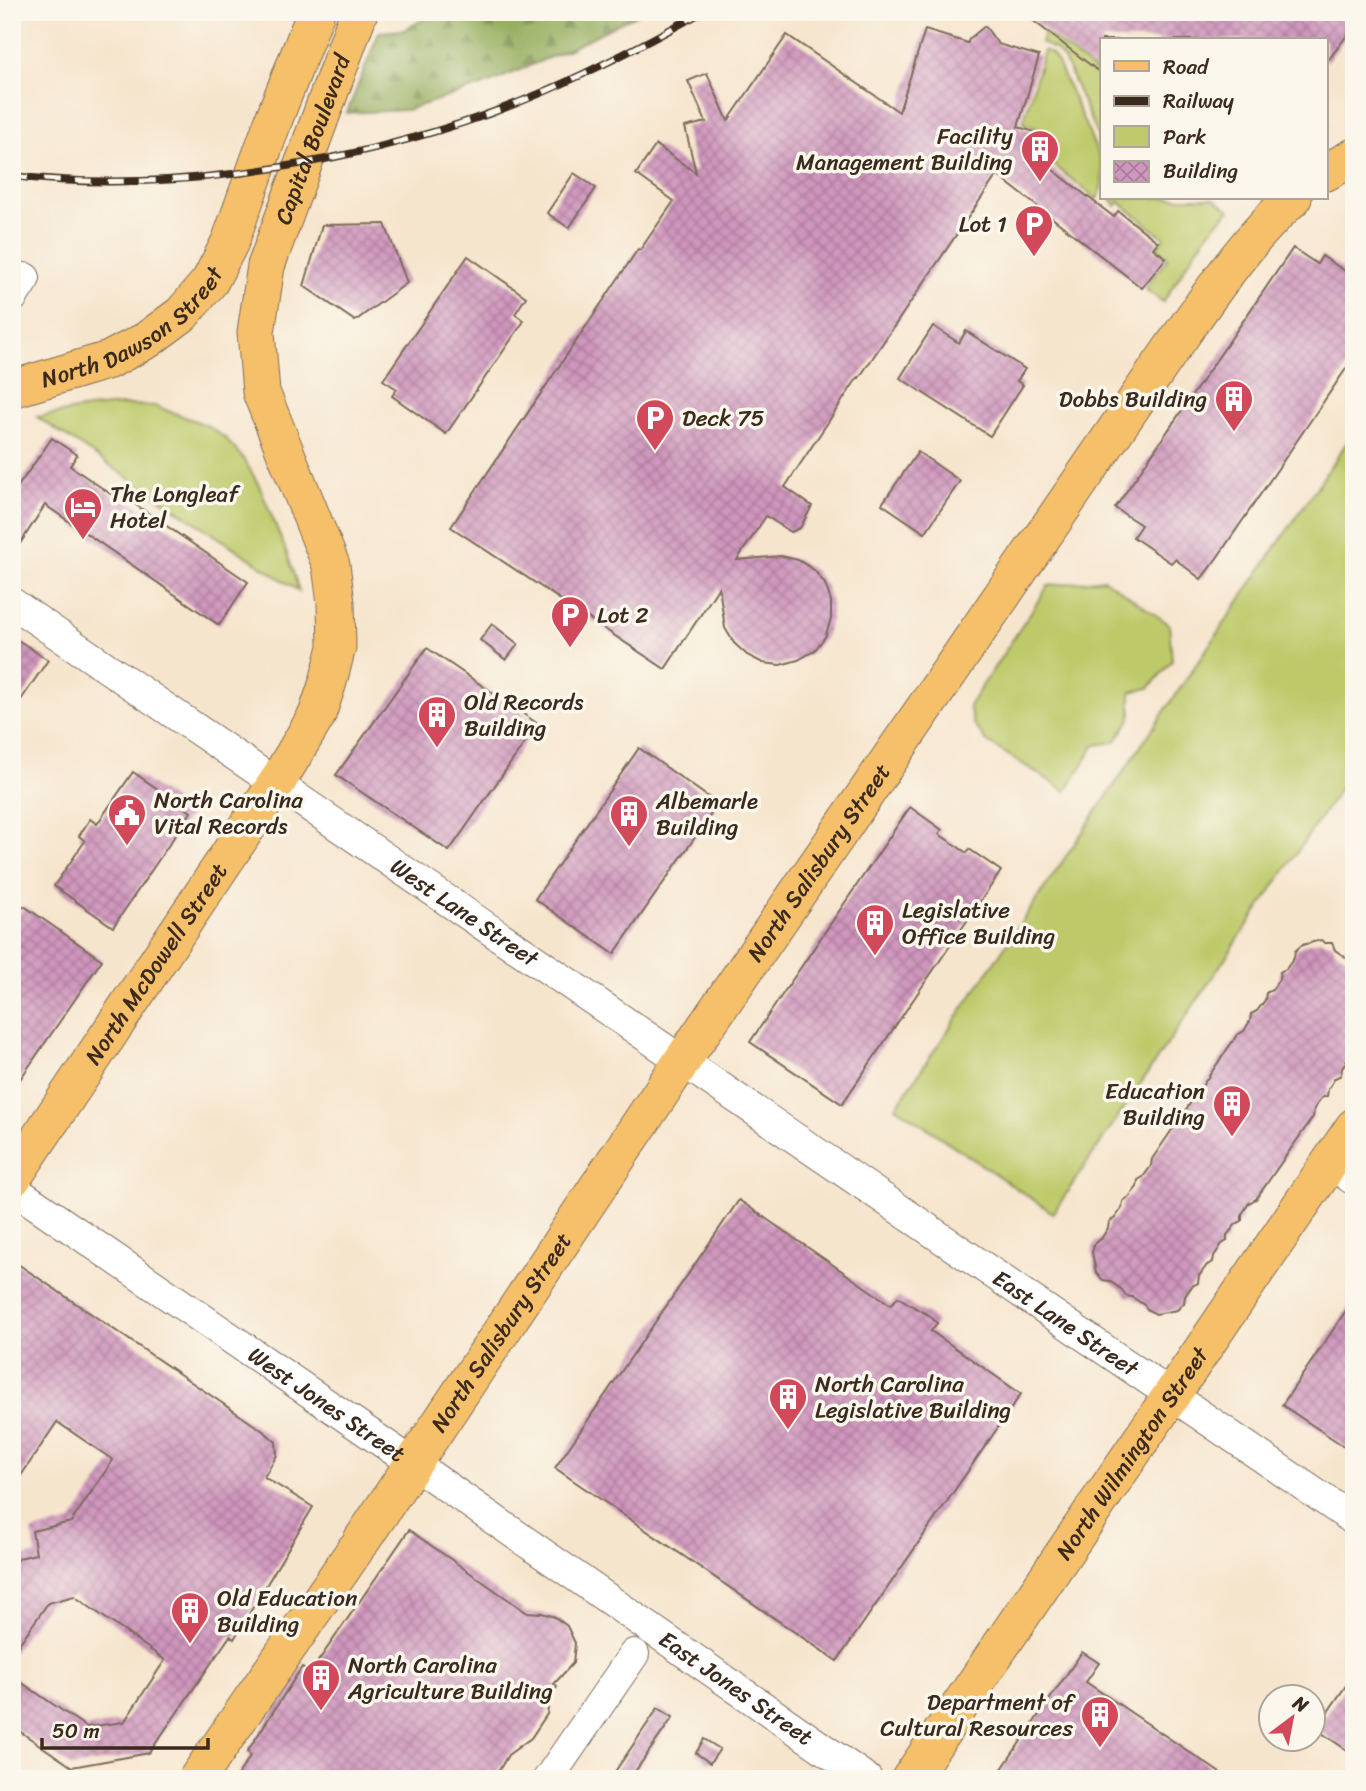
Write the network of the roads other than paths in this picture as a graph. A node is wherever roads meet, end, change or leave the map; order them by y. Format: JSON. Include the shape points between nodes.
{"nodes":[{"id":1,"x":316,"y":12,"type":"edge"},
{"id":2,"x":359,"y":12,"type":"edge"},
{"id":3,"x":1354,"y":156,"type":"edge"},
{"id":4,"x":1328,"y":171,"type":"edge"},
{"id":5,"x":1291,"y":200,"type":"edge"},
{"id":6,"x":230,"y":242,"type":"joint"},
{"id":7,"x":266,"y":267,"type":"joint"},
{"id":8,"x":12,"y":389,"type":"edge"},
{"id":9,"x":12,"y":603,"type":"edge"},
{"id":10,"x":276,"y":783,"type":"junction"},
{"id":11,"x":682,"y":1061,"type":"junction"},
{"id":12,"x":1354,"y":1127,"type":"edge"},
{"id":13,"x":1342,"y":1171,"type":"edge"},
{"id":14,"x":12,"y":1179,"type":"edge"},
{"id":15,"x":12,"y":1188,"type":"edge"},
{"id":16,"x":915,"y":1220,"type":"joint"},
{"id":17,"x":1170,"y":1395,"type":"junction"},
{"id":18,"x":414,"y":1464,"type":"junction"},
{"id":19,"x":1354,"y":1520,"type":"edge"},
{"id":20,"x":639,"y":1621,"type":"joint"},
{"id":21,"x":634,"y":1654,"type":"dead end"},
{"id":22,"x":198,"y":1779,"type":"edge"},
{"id":23,"x":548,"y":1779,"type":"edge"},
{"id":24,"x":867,"y":1779,"type":"edge"},
{"id":25,"x":910,"y":1779,"type":"edge"}],
"edges":[{"from":1,"to":6,"type":"main road","name":"Capital Boulevard"},
{"from":2,"to":7,"type":"main road","name":"Capital Boulevard"},
{"from":3,"to":4,"type":"main road"},
{"from":5,"to":11,"type":"main road","name":"North Salisbury Street","via":[[1267,221],[1219,281]]},
{"from":6,"to":8,"type":"main road","name":"North Dawson Street","via":[[210,281],[182,314],[147,340],[109,360]]},
{"from":7,"to":10,"type":"main road","name":"North McDowell Street","via":[[256,332],[261,392],[331,565],[337,647],[317,715]]},
{"from":9,"to":10,"type":"street","name":"West Lane Street"},
{"from":10,"to":11,"type":"street","name":"West Lane Street"},
{"from":10,"to":14,"type":"main road","name":"North McDowell Street"},
{"from":11,"to":16,"type":"street","name":"West Lane Street"},
{"from":11,"to":18,"type":"main road","name":"North Salisbury Street"},
{"from":12,"to":13,"type":"main road","name":"North Wilmington Street"},
{"from":13,"to":17,"type":"main road","name":"North Wilmington Street"},
{"from":15,"to":18,"type":"street","name":"West Jones Street"},
{"from":16,"to":17,"type":"street","name":"East Lane Street"},
{"from":17,"to":19,"type":"street","name":"East Lane Street"},
{"from":17,"to":25,"type":"main road","name":"North Wilmington Street"},
{"from":18,"to":20,"type":"street","name":"West Jones Street"},
{"from":18,"to":22,"type":"main road","name":"North Salisbury Street"},
{"from":20,"to":24,"type":"street","name":"East Jones Street"},
{"from":21,"to":23,"type":"street"}]}
